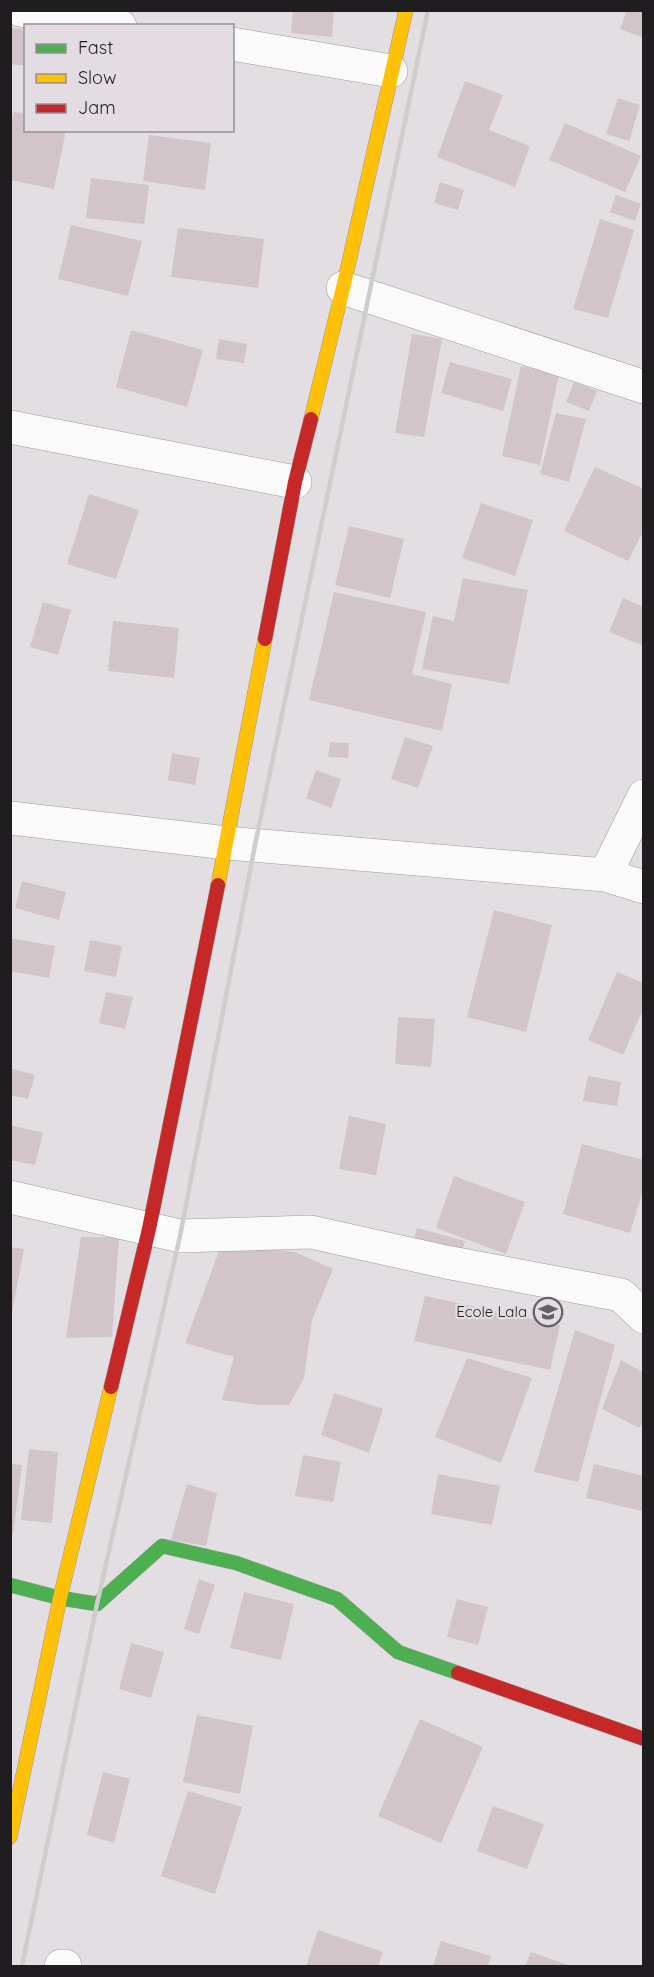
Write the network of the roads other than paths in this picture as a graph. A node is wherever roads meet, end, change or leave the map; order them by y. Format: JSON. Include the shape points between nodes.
{"nodes":[{"id":1,"x":20,"y":10,"type":"edge"},
{"id":2,"x":406,"y":10,"type":"edge"},
{"id":3,"x":108,"y":24,"type":"edge"},
{"id":4,"x":234,"y":44,"type":"edge"},
{"id":5,"x":391,"y":71,"type":"junction"},
{"id":6,"x":343,"y":288,"type":"junction"},
{"id":7,"x":644,"y":387,"type":"edge"},
{"id":8,"x":10,"y":427,"type":"edge"},
{"id":9,"x":295,"y":482,"type":"junction"},
{"id":10,"x":644,"y":796,"type":"edge"},
{"id":11,"x":10,"y":818,"type":"edge"},
{"id":12,"x":227,"y":843,"type":"junction"},
{"id":13,"x":605,"y":875,"type":"junction"},
{"id":14,"x":644,"y":887,"type":"edge"},
{"id":15,"x":10,"y":1197,"type":"edge"},
{"id":16,"x":149,"y":1229,"type":"junction"},
{"id":17,"x":644,"y":1317,"type":"edge"},
{"id":18,"x":10,"y":1585,"type":"edge"},
{"id":19,"x":60,"y":1598,"type":"junction"},
{"id":20,"x":644,"y":1739,"type":"edge"},
{"id":21,"x":10,"y":1837,"type":"edge"}],
"edges":[{"from":1,"to":3,"type":"street"},
{"from":2,"to":5,"type":"street"},
{"from":4,"to":5,"type":"street"},
{"from":5,"to":6,"type":"street"},
{"from":6,"to":7,"type":"street"},
{"from":6,"to":9,"type":"street"},
{"from":8,"to":9,"type":"street"},
{"from":9,"to":12,"type":"street"},
{"from":10,"to":13,"type":"street"},
{"from":11,"to":12,"type":"street"},
{"from":12,"to":13,"type":"street"},
{"from":12,"to":16,"type":"street"},
{"from":13,"to":14,"type":"street"},
{"from":15,"to":16,"type":"street"},
{"from":16,"to":17,"type":"street","via":[[180,1236],[312,1232],[621,1295]]},
{"from":16,"to":19,"type":"street"},
{"from":18,"to":19,"type":"street"},
{"from":19,"to":20,"type":"street","via":[[97,1605],[162,1546],[236,1563],[337,1599],[398,1652]]},
{"from":19,"to":21,"type":"street"}]}
